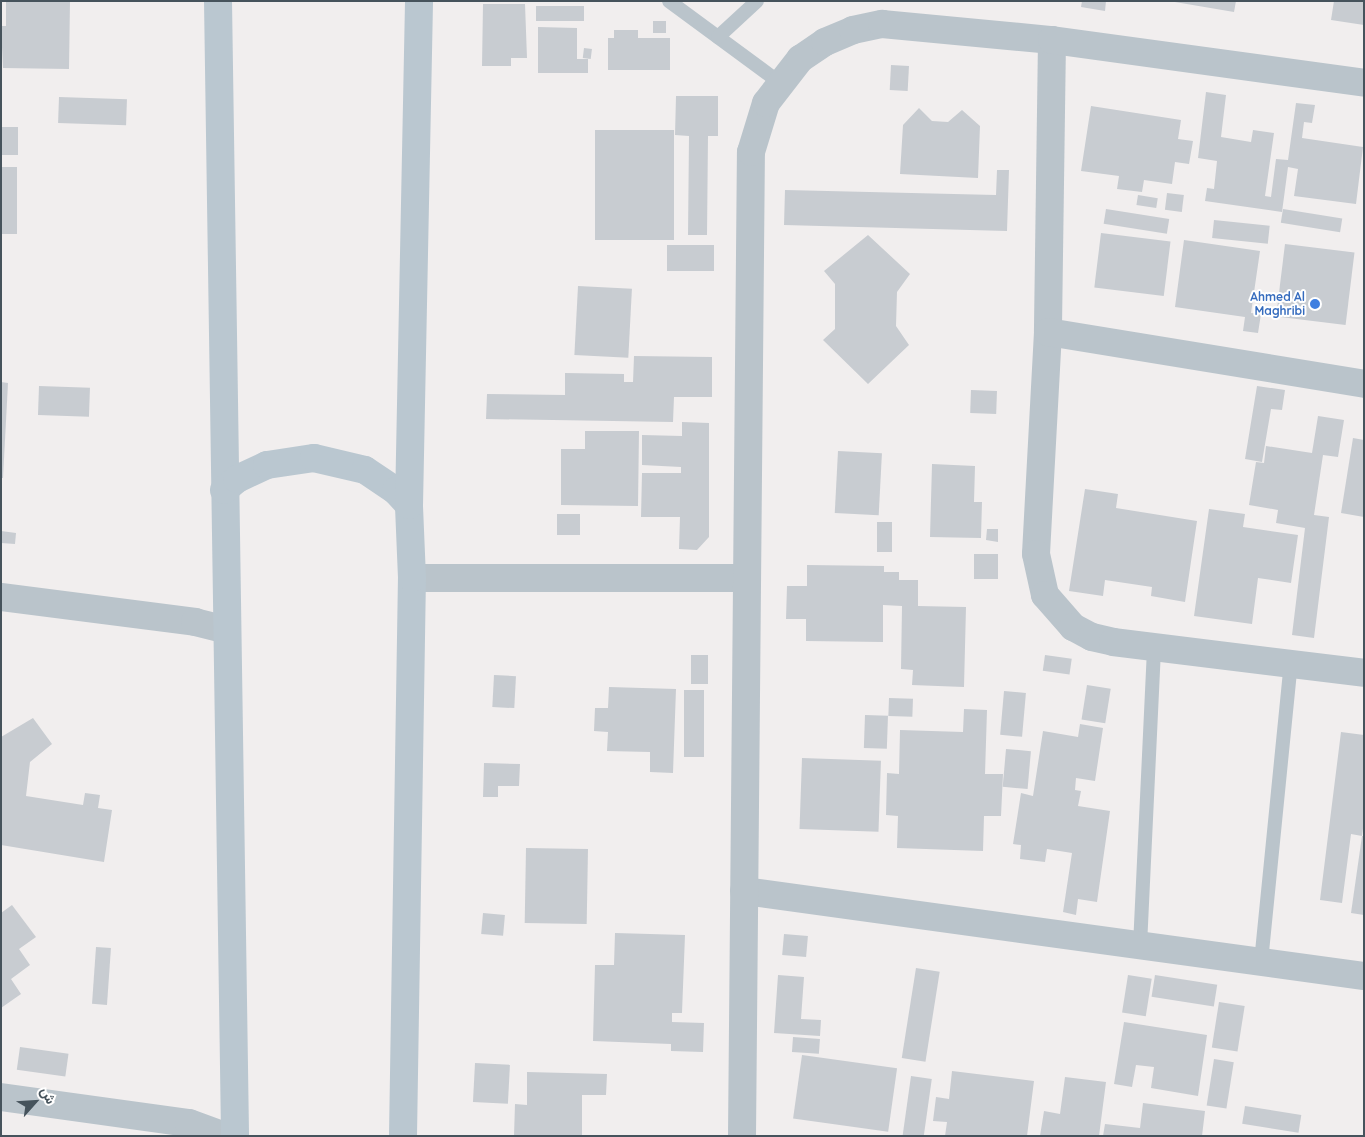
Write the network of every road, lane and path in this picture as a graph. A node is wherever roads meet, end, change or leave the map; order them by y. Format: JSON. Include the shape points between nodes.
{"nodes":[{"id":1,"x":218,"y":1,"type":"edge"},
{"id":2,"x":419,"y":1,"type":"edge"},
{"id":3,"x":669,"y":1,"type":"edge"},
{"id":4,"x":757,"y":1,"type":"edge"},
{"id":5,"x":718,"y":37,"type":"junction"},
{"id":6,"x":1052,"y":40,"type":"junction"},
{"id":7,"x":780,"y":82,"type":"junction"},
{"id":8,"x":1364,"y":83,"type":"edge"},
{"id":9,"x":1048,"y":332,"type":"junction"},
{"id":10,"x":1364,"y":384,"type":"edge"},
{"id":11,"x":224,"y":490,"type":"junction"},
{"id":12,"x":409,"y":505,"type":"junction"},
{"id":13,"x":412,"y":578,"type":"junction"},
{"id":14,"x":747,"y":578,"type":"junction"},
{"id":15,"x":1,"y":597,"type":"edge"},
{"id":16,"x":226,"y":623,"type":"junction"},
{"id":17,"x":1154,"y":647,"type":"junction"},
{"id":18,"x":1292,"y":664,"type":"junction"},
{"id":19,"x":1364,"y":673,"type":"edge"},
{"id":20,"x":744,"y":891,"type":"junction"},
{"id":21,"x":1140,"y":946,"type":"junction"},
{"id":22,"x":1261,"y":962,"type":"junction"},
{"id":23,"x":1364,"y":976,"type":"edge"},
{"id":24,"x":1,"y":1097,"type":"edge"},
{"id":25,"x":189,"y":1123,"type":"junction"},
{"id":26,"x":235,"y":1123,"type":"edge"},
{"id":27,"x":224,"y":1136,"type":"edge"},
{"id":28,"x":403,"y":1136,"type":"edge"},
{"id":29,"x":742,"y":1136,"type":"edge"}],
"edges":[{"from":1,"to":11,"type":"main road"},
{"from":2,"to":12,"type":"main road"},
{"from":3,"to":5,"type":"lane"},
{"from":4,"to":5,"type":"lane"},
{"from":5,"to":7,"type":"lane"},
{"from":6,"to":7,"type":"street","via":[[882,24],[853,30],[825,42],[800,59]]},
{"from":6,"to":8,"type":"street"},
{"from":6,"to":9,"type":"street"},
{"from":7,"to":14,"type":"street","via":[[756,127],[751,152]]},
{"from":9,"to":10,"type":"street"},
{"from":9,"to":17,"type":"street","via":[[1036,554],[1038,575],[1045,595],[1073,627],[1092,637],[1112,642]]},
{"from":11,"to":12,"type":"main road","via":[[268,465],[314,458],[365,470]]},
{"from":11,"to":16,"type":"main road"},
{"from":12,"to":13,"type":"main road"},
{"from":13,"to":14,"type":"street"},
{"from":13,"to":28,"type":"main road"},
{"from":14,"to":20,"type":"street"},
{"from":15,"to":16,"type":"street","via":[[195,622]]},
{"from":16,"to":26,"type":"main road"},
{"from":17,"to":18,"type":"street"},
{"from":17,"to":21,"type":"lane"},
{"from":18,"to":19,"type":"street"},
{"from":18,"to":22,"type":"lane"},
{"from":20,"to":21,"type":"street"},
{"from":20,"to":29,"type":"street"},
{"from":21,"to":22,"type":"street"},
{"from":22,"to":23,"type":"street"},
{"from":24,"to":25,"type":"street"},
{"from":25,"to":26,"type":"street"},
{"from":25,"to":27,"type":"street"}]}
